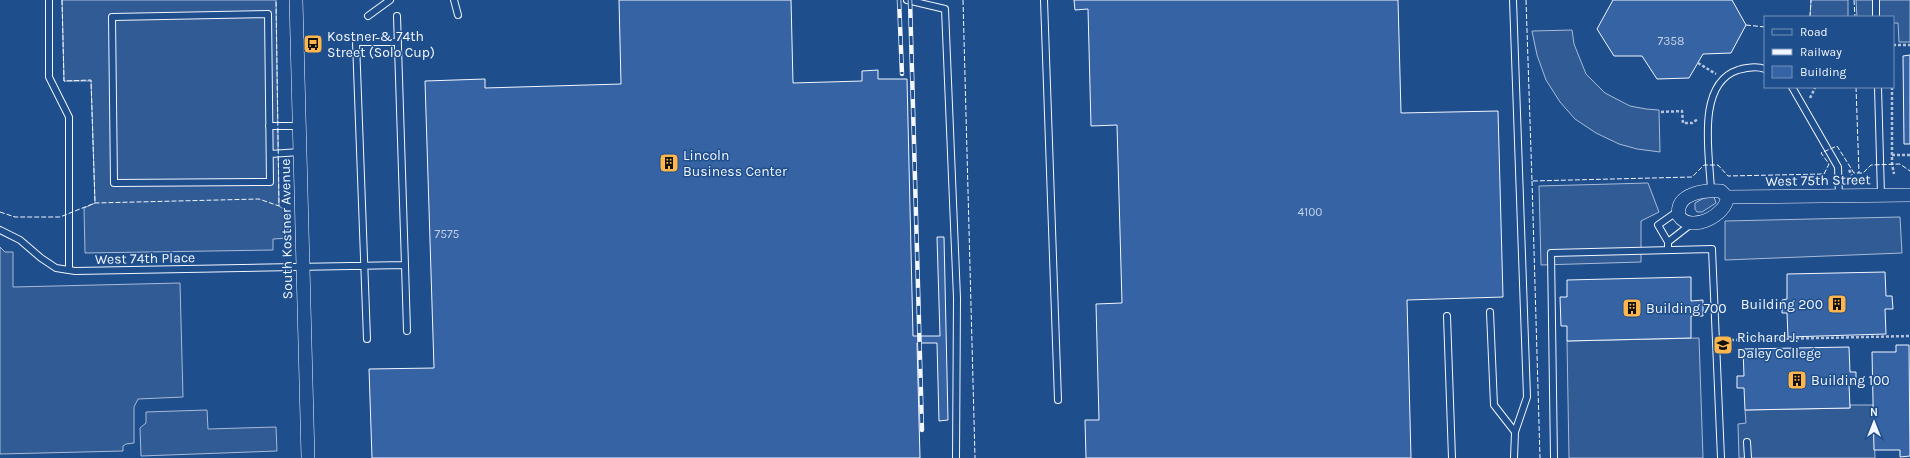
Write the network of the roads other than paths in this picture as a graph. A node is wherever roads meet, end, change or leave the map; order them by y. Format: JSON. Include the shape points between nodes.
{"nodes":[{"id":1,"x":49,"y":0,"type":"edge"},
{"id":2,"x":296,"y":0,"type":"edge"},
{"id":3,"x":390,"y":0,"type":"edge"},
{"id":4,"x":454,"y":0,"type":"edge"},
{"id":5,"x":907,"y":0,"type":"edge"},
{"id":6,"x":1044,"y":0,"type":"edge"},
{"id":7,"x":1513,"y":0,"type":"edge"},
{"id":8,"x":1876,"y":0,"type":"edge"},
{"id":9,"x":458,"y":15,"type":"dead end"},
{"id":10,"x":368,"y":16,"type":"dead end"},
{"id":11,"x":397,"y":16,"type":"dead end"},
{"id":12,"x":1876,"y":16,"type":"edge"},
{"id":13,"x":398,"y":42,"type":"junction"},
{"id":14,"x":1764,"y":69,"type":"edge"},
{"id":15,"x":1793,"y":88,"type":"edge"},
{"id":16,"x":1878,"y":88,"type":"edge"},
{"id":17,"x":269,"y":126,"type":"junction"},
{"id":18,"x":300,"y":126,"type":"junction"},
{"id":19,"x":300,"y":152,"type":"junction"},
{"id":20,"x":270,"y":154,"type":"junction"},
{"id":21,"x":1710,"y":191,"type":"junction"},
{"id":22,"x":1881,"y":195,"type":"junction"},
{"id":23,"x":1910,"y":195,"type":"edge"},
{"id":24,"x":1839,"y":196,"type":"junction"},
{"id":25,"x":1727,"y":197,"type":"junction"},
{"id":26,"x":1678,"y":211,"type":"junction"},
{"id":27,"x":1691,"y":224,"type":"junction"},
{"id":28,"x":0,"y":230,"type":"edge"},
{"id":29,"x":1668,"y":242,"type":"junction"},
{"id":30,"x":1668,"y":250,"type":"junction"},
{"id":31,"x":405,"y":265,"type":"junction"},
{"id":32,"x":364,"y":266,"type":"junction"},
{"id":33,"x":303,"y":267,"type":"junction"},
{"id":34,"x":69,"y":270,"type":"junction"},
{"id":35,"x":1490,"y":312,"type":"dead end"},
{"id":36,"x":1447,"y":316,"type":"dead end"},
{"id":37,"x":407,"y":331,"type":"dead end"},
{"id":38,"x":367,"y":339,"type":"dead end"},
{"id":39,"x":1058,"y":400,"type":"dead end"},
{"id":40,"x":1515,"y":432,"type":"junction"},
{"id":41,"x":1747,"y":442,"type":"dead end"},
{"id":42,"x":308,"y":458,"type":"edge"},
{"id":43,"x":956,"y":458,"type":"edge"},
{"id":44,"x":1452,"y":458,"type":"edge"},
{"id":45,"x":1514,"y":458,"type":"edge"},
{"id":46,"x":1554,"y":458,"type":"edge"},
{"id":47,"x":1721,"y":458,"type":"edge"},
{"id":48,"x":1748,"y":458,"type":"edge"}],
"edges":[{"from":1,"to":34,"type":"lane","via":[[49,77],[69,117]]},
{"from":2,"to":18,"type":"street","name":"South Kostner Avenue"},
{"from":3,"to":10,"type":"lane"},
{"from":4,"to":9,"type":"lane"},
{"from":5,"to":43,"type":"lane","via":[[945,9],[957,298]]},
{"from":6,"to":39,"type":"lane"},
{"from":7,"to":40,"type":"lane","via":[[1527,397]]},
{"from":8,"to":12,"type":"lane"},
{"from":11,"to":13,"type":"lane"},
{"from":13,"to":31,"type":"lane"},
{"from":13,"to":32,"type":"lane","via":[[356,42]]},
{"from":14,"to":21,"type":"lane","via":[[1744,68],[1730,73],[1713,93],[1709,105],[1708,130]]},
{"from":15,"to":24,"type":"lane","via":[[1838,168]]},
{"from":16,"to":22,"type":"lane"},
{"from":17,"to":18,"type":"lane"},
{"from":17,"to":20,"type":"lane"},
{"from":17,"to":20,"type":"lane","via":[[268,14],[112,17],[114,184],[270,182]]},
{"from":18,"to":19,"type":"street","name":"South Kostner Avenue"},
{"from":19,"to":20,"type":"lane"},
{"from":19,"to":33,"type":"street","name":"South Kostner Avenue"},
{"from":21,"to":25,"type":"street","name":"West 75th Street","via":[[1721,192]]},
{"from":21,"to":26,"type":"street","via":[[1686,197]]},
{"from":22,"to":23,"type":"street","name":"West 75th Street"},
{"from":22,"to":24,"type":"street","name":"West 75th Street"},
{"from":24,"to":25,"type":"street","name":"West 75th Street"},
{"from":25,"to":27,"type":"street","via":[[1723,209],[1698,224]]},
{"from":26,"to":27,"type":"street","via":[[1681,218]]},
{"from":26,"to":29,"type":"lane","via":[[1658,225]]},
{"from":27,"to":29,"type":"lane"},
{"from":28,"to":34,"type":"lane","name":"West 74th Place","via":[[20,240],[56,268]]},
{"from":29,"to":30,"type":"lane"},
{"from":30,"to":46,"type":"lane","via":[[1551,253]]},
{"from":30,"to":47,"type":"lane","via":[[1712,249]]},
{"from":31,"to":32,"type":"lane","name":"West 74th Place"},
{"from":31,"to":37,"type":"lane"},
{"from":32,"to":33,"type":"lane","name":"West 74th Place"},
{"from":32,"to":38,"type":"lane"},
{"from":33,"to":34,"type":"lane","name":"West 74th Place"},
{"from":33,"to":42,"type":"street","name":"South Kostner Avenue"},
{"from":35,"to":40,"type":"lane","via":[[1494,405]]},
{"from":36,"to":44,"type":"lane"},
{"from":40,"to":45,"type":"lane"},
{"from":41,"to":48,"type":"lane"}]}
